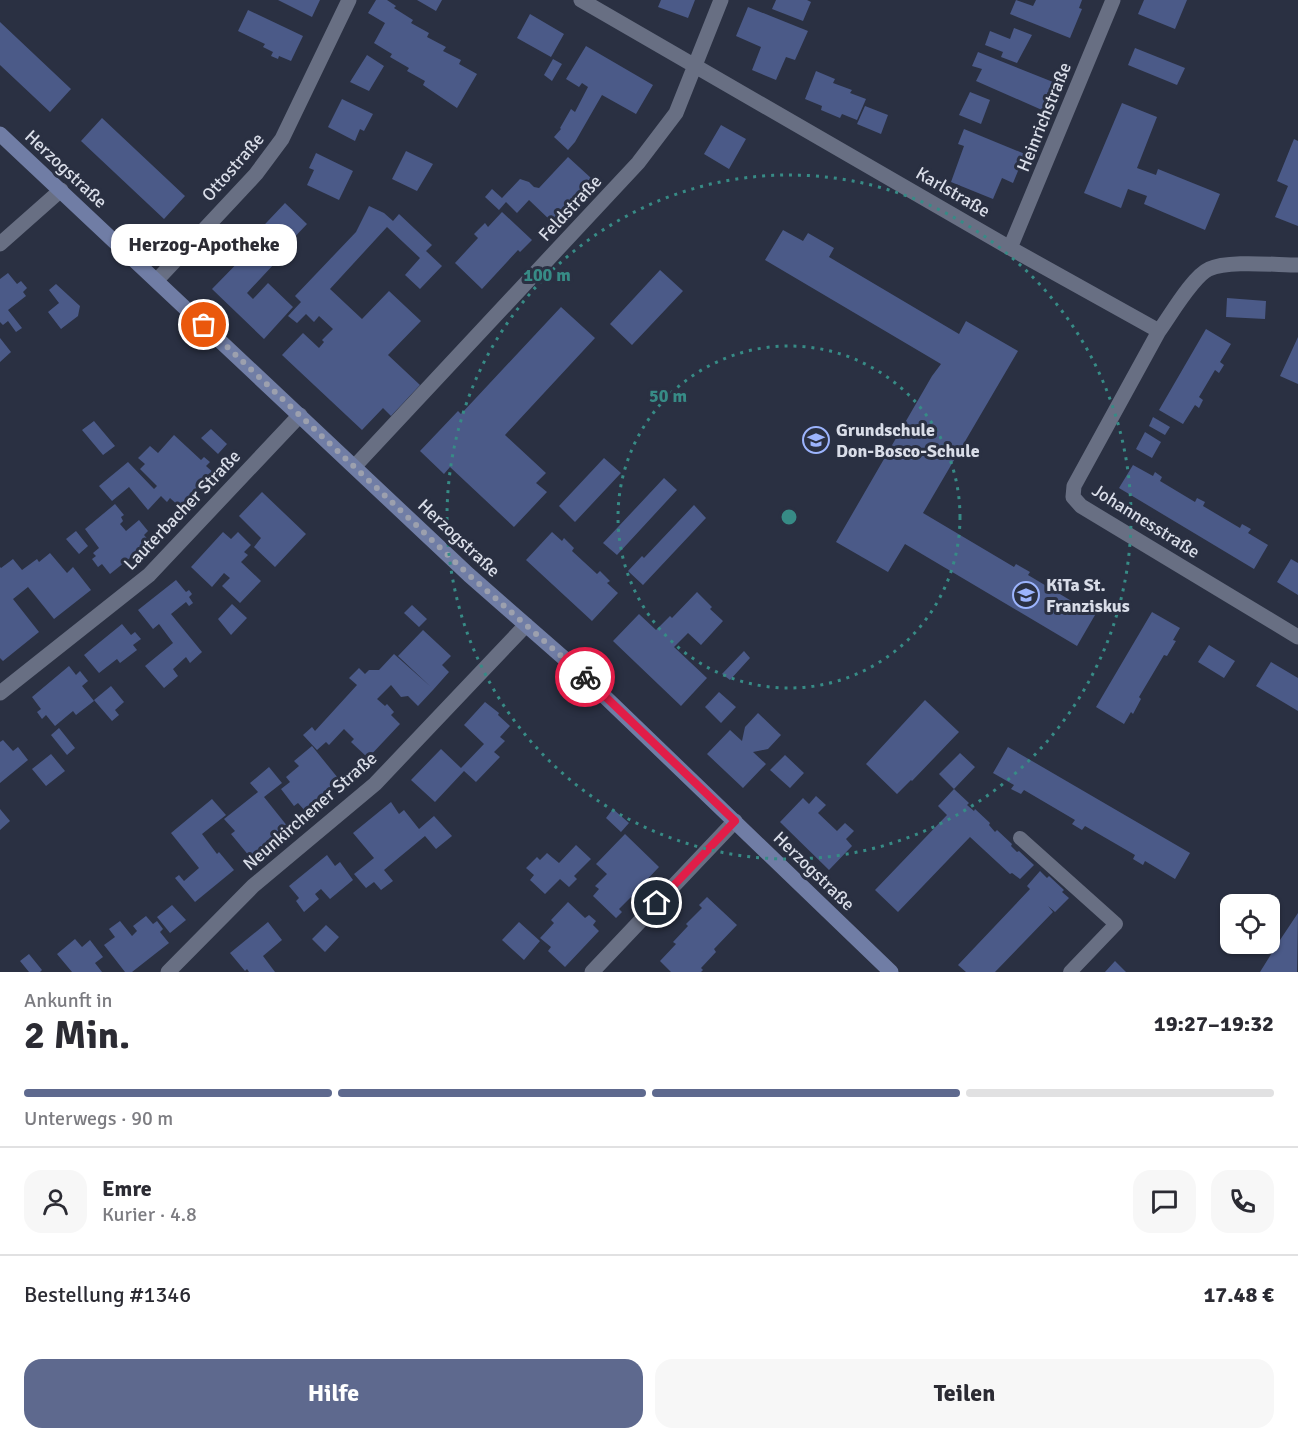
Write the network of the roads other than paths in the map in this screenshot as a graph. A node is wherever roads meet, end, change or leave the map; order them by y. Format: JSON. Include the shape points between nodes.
{"nodes":[{"id":1,"x":349,"y":0,"type":"edge"},
{"id":2,"x":580,"y":0,"type":"edge"},
{"id":3,"x":721,"y":0,"type":"edge"},
{"id":4,"x":1113,"y":0,"type":"edge"},
{"id":5,"x":694,"y":67,"type":"junction"},
{"id":6,"x":0,"y":134,"type":"edge"},
{"id":7,"x":61,"y":190,"type":"junction"},
{"id":8,"x":0,"y":244,"type":"edge"},
{"id":9,"x":1010,"y":248,"type":"junction"},
{"id":10,"x":1298,"y":265,"type":"edge"},
{"id":11,"x":157,"y":280,"type":"junction"},
{"id":12,"x":1159,"y":332,"type":"junction"},
{"id":13,"x":300,"y":415,"type":"junction"},
{"id":14,"x":355,"y":466,"type":"junction"},
{"id":15,"x":526,"y":625,"type":"junction"},
{"id":16,"x":1298,"y":637,"type":"edge"},
{"id":17,"x":0,"y":693,"type":"edge"},
{"id":18,"x":735,"y":821,"type":"junction"},
{"id":19,"x":1020,"y":838,"type":"dead end"},
{"id":20,"x":168,"y":972,"type":"edge"},
{"id":21,"x":592,"y":972,"type":"edge"},
{"id":22,"x":891,"y":972,"type":"edge"},
{"id":23,"x":1070,"y":972,"type":"edge"}],
"edges":[{"from":1,"to":11,"type":"street","name":"Ottostraße","via":[[282,139],[256,174]]},
{"from":2,"to":5,"type":"street","name":"Karlstraße"},
{"from":3,"to":5,"type":"street","name":"Feldstraße"},
{"from":4,"to":9,"type":"street","name":"Heinrichstraße"},
{"from":5,"to":9,"type":"street","name":"Karlstraße"},
{"from":5,"to":14,"type":"street","name":"Feldstraße","via":[[676,113],[638,163]]},
{"from":6,"to":7,"type":"street","name":"Herzogstraße"},
{"from":7,"to":8,"type":"street"},
{"from":7,"to":11,"type":"street","name":"Herzogstraße"},
{"from":9,"to":12,"type":"street","name":"Karlstraße"},
{"from":10,"to":12,"type":"street","via":[[1225,265],[1208,269]]},
{"from":11,"to":13,"type":"street","name":"Herzogstraße"},
{"from":12,"to":16,"type":"street","name":"Johannesstraße","via":[[1074,486],[1072,497]]},
{"from":13,"to":14,"type":"street","name":"Herzogstraße"},
{"from":13,"to":17,"type":"street","name":"Lauterbacher Straße","via":[[148,575]]},
{"from":14,"to":15,"type":"street","name":"Herzogstraße"},
{"from":15,"to":18,"type":"street","name":"Herzogstraße"},
{"from":15,"to":20,"type":"street","name":"Neunkirchener Straße","via":[[375,784],[253,886]]},
{"from":18,"to":21,"type":"street"},
{"from":18,"to":22,"type":"street","name":"Herzogstraße"},
{"from":19,"to":23,"type":"lane","via":[[1116,924]]}]}
